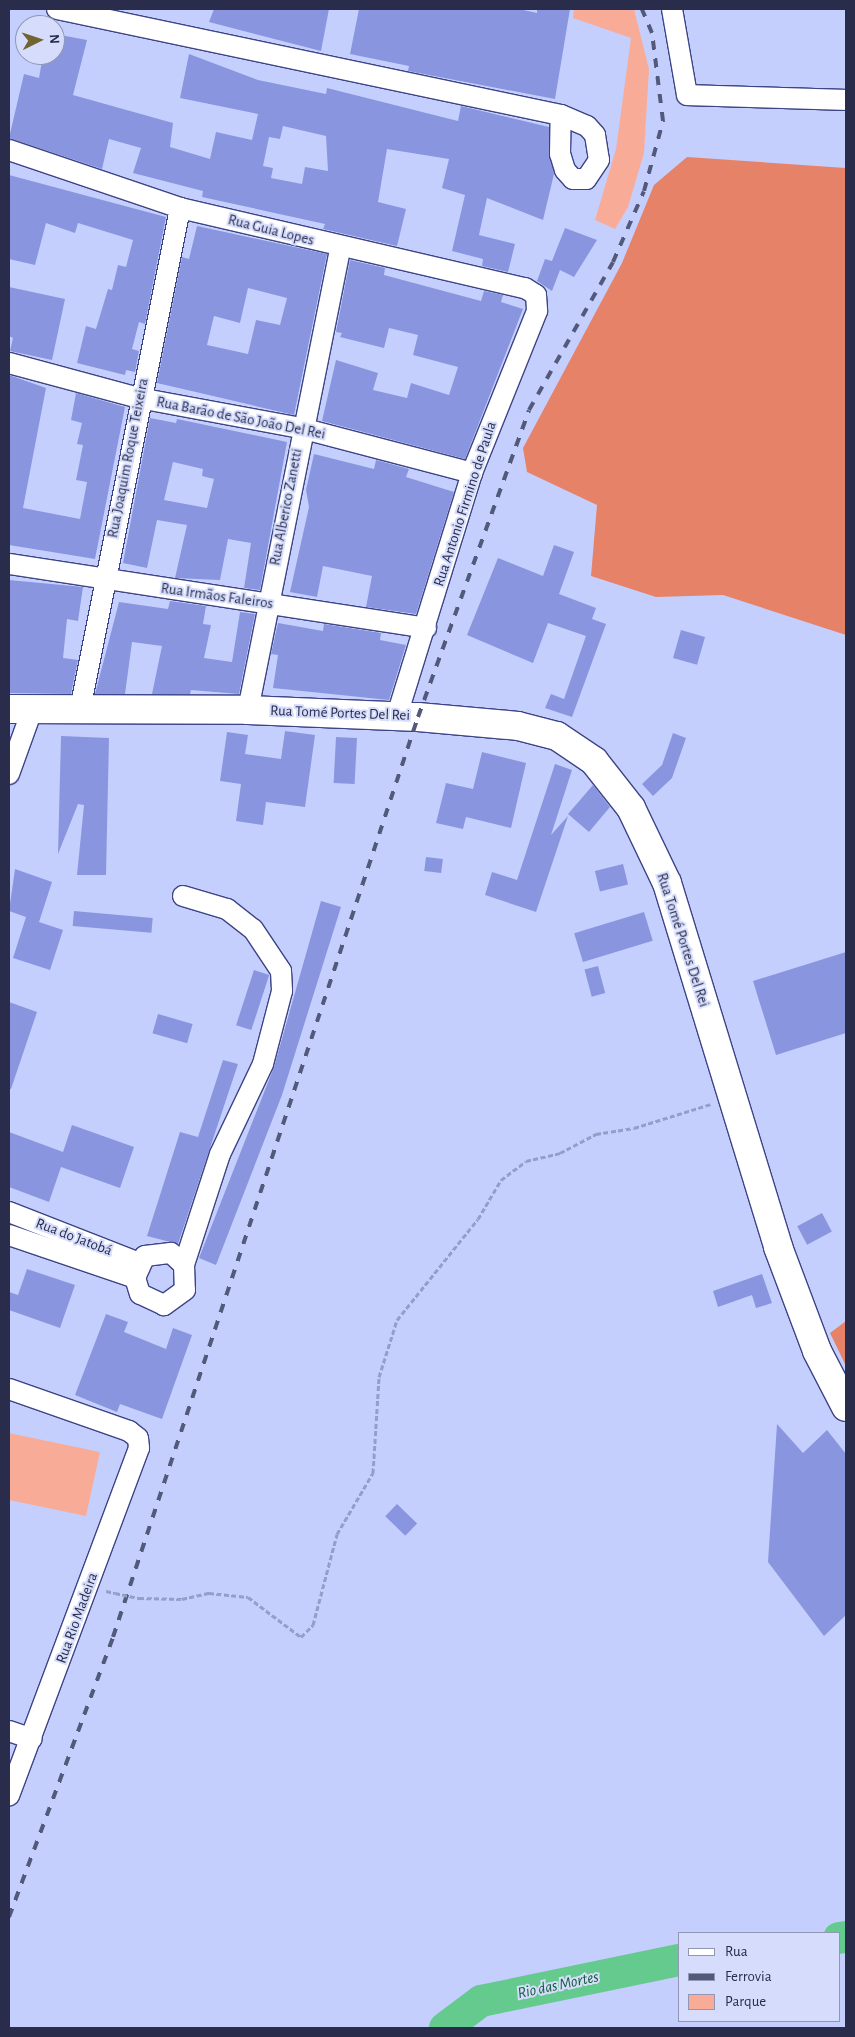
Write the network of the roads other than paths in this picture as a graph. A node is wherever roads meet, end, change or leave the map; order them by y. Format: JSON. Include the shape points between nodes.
{"nodes":[{"id":1,"x":56,"y":9,"type":"edge"},
{"id":2,"x":672,"y":9,"type":"edge"},
{"id":3,"x":846,"y":100,"type":"edge"},
{"id":4,"x":561,"y":115,"type":"dead end"},
{"id":5,"x":9,"y":150,"type":"edge"},
{"id":6,"x":180,"y":208,"type":"junction"},
{"id":7,"x":341,"y":246,"type":"junction"},
{"id":8,"x":536,"y":295,"type":"joint"},
{"id":9,"x":9,"y":363,"type":"edge"},
{"id":10,"x":139,"y":398,"type":"junction"},
{"id":11,"x":301,"y":428,"type":"junction"},
{"id":12,"x":472,"y":473,"type":"junction"},
{"id":13,"x":9,"y":564,"type":"edge"},
{"id":14,"x":103,"y":581,"type":"junction"},
{"id":15,"x":267,"y":603,"type":"junction"},
{"id":16,"x":426,"y":628,"type":"junction"},
{"id":17,"x":20,"y":709,"type":"edge"},
{"id":18,"x":80,"y":710,"type":"junction"},
{"id":19,"x":248,"y":710,"type":"junction"},
{"id":20,"x":397,"y":715,"type":"junction"},
{"id":21,"x":9,"y":774,"type":"edge"},
{"id":22,"x":183,"y":896,"type":"dead end"},
{"id":23,"x":9,"y":1212,"type":"edge"},
{"id":24,"x":9,"y":1235,"type":"edge"},
{"id":25,"x":184,"y":1265,"type":"junction"},
{"id":26,"x":137,"y":1270,"type":"junction"},
{"id":27,"x":9,"y":1389,"type":"edge"},
{"id":28,"x":846,"y":1407,"type":"edge"},
{"id":29,"x":9,"y":1731,"type":"edge"},
{"id":30,"x":32,"y":1738,"type":"junction"},
{"id":31,"x":9,"y":1796,"type":"edge"}],
"edges":[{"from":1,"to":4,"type":"street"},
{"from":2,"to":3,"type":"street","via":[[687,94]]},
{"from":5,"to":6,"type":"street","name":"Rua Guia Lopes"},
{"from":6,"to":7,"type":"street","name":"Rua Guia Lopes"},
{"from":6,"to":10,"type":"street","name":"Rua Joaquim Roque Teixeira"},
{"from":7,"to":8,"type":"street","name":"Rua Guia Lopes","via":[[525,288]]},
{"from":7,"to":11,"type":"street","name":"Rua Alberico Zanetti"},
{"from":8,"to":12,"type":"street","name":"Rua Antonio Firmino de Paula","via":[[537,311]]},
{"from":9,"to":10,"type":"street","name":"Rua Barão de São João Del Rei"},
{"from":10,"to":11,"type":"street","name":"Rua Barão de São João Del Rei"},
{"from":10,"to":14,"type":"street","name":"Rua Joaquim Roque Teixeira"},
{"from":11,"to":12,"type":"street","name":"Rua Barão de São João Del Rei"},
{"from":11,"to":15,"type":"street","name":"Rua Alberico Zanetti"},
{"from":12,"to":16,"type":"street","name":"Rua Antonio Firmino de Paula"},
{"from":13,"to":14,"type":"street","name":"Rua Irmãos Faleiros"},
{"from":14,"to":15,"type":"street","name":"Rua Irmãos Faleiros"},
{"from":14,"to":18,"type":"street","name":"Rua Joaquim Roque Teixeira"},
{"from":15,"to":16,"type":"street","name":"Rua Irmãos Faleiros"},
{"from":15,"to":19,"type":"street","name":"Rua Alberico Zanetti"},
{"from":16,"to":20,"type":"street","name":"Rua Antonio Firmino de Paula"},
{"from":17,"to":18,"type":"main road","name":"Rua Tomé Portes Del Rei"},
{"from":17,"to":21,"type":"street"},
{"from":18,"to":19,"type":"main road","name":"Rua Tomé Portes Del Rei"},
{"from":19,"to":20,"type":"main road","name":"Rua Tomé Portes Del Rei"},
{"from":20,"to":28,"type":"main road","name":"Rua Tomé Portes Del Rei","via":[[518,726],[557,736],[594,761],[631,808],[667,883],[778,1246],[817,1351]]},
{"from":22,"to":25,"type":"street","via":[[227,909],[254,929],[281,971],[282,991],[263,1064],[220,1154]]},
{"from":23,"to":26,"type":"street","name":"Rua do Jatobá"},
{"from":24,"to":26,"type":"street","name":"Rua do Jatobá"},
{"from":25,"to":26,"type":"street","via":[[162,1252]]},
{"from":25,"to":26,"type":"street","via":[[185,1290],[172,1302],[147,1300]]},
{"from":27,"to":30,"type":"street","name":"Rua Rio Madeira","via":[[138,1438],[139,1448]]},
{"from":29,"to":30,"type":"street"},
{"from":30,"to":31,"type":"street","name":"Rua Rio Madeira"}]}
